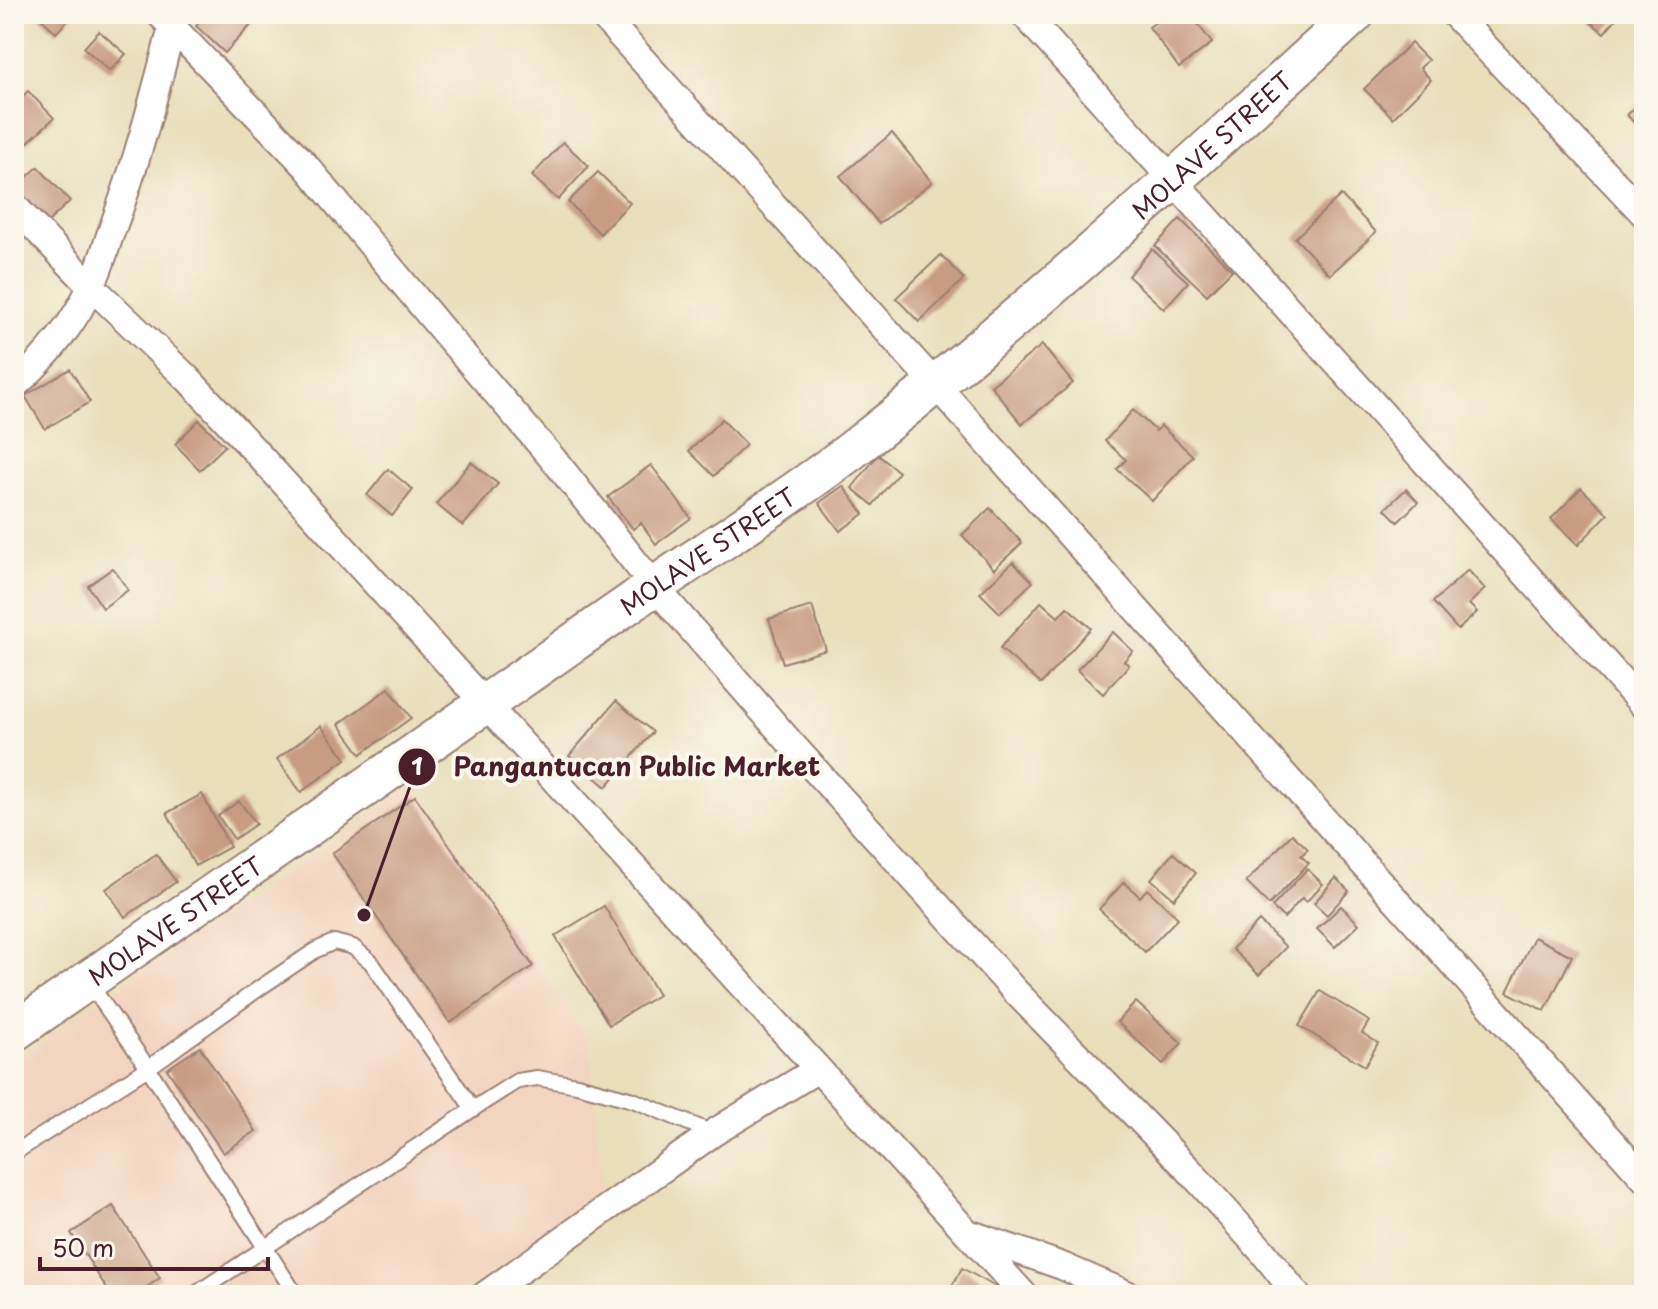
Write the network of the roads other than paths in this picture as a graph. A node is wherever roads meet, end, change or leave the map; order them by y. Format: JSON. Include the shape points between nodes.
{"nodes":[{"id":1,"x":601,"y":14,"type":"edge"},
{"id":2,"x":1024,"y":14,"type":"edge"},
{"id":3,"x":1355,"y":14,"type":"edge"},
{"id":4,"x":1454,"y":14,"type":"edge"},
{"id":5,"x":166,"y":20,"type":"edge"},
{"id":6,"x":1174,"y":180,"type":"junction"},
{"id":7,"x":14,"y":206,"type":"edge"},
{"id":8,"x":1644,"y":214,"type":"edge"},
{"id":9,"x":91,"y":286,"type":"junction"},
{"id":10,"x":936,"y":385,"type":"junction"},
{"id":11,"x":14,"y":386,"type":"edge"},
{"id":12,"x":654,"y":586,"type":"junction"},
{"id":13,"x":485,"y":705,"type":"junction"},
{"id":14,"x":1644,"y":706,"type":"edge"},
{"id":15,"x":88,"y":981,"type":"junction"},
{"id":16,"x":14,"y":1032,"type":"edge"},
{"id":17,"x":148,"y":1068,"type":"junction"},
{"id":18,"x":818,"y":1069,"type":"junction"},
{"id":19,"x":473,"y":1109,"type":"junction"},
{"id":20,"x":713,"y":1133,"type":"junction"},
{"id":21,"x":14,"y":1153,"type":"edge"},
{"id":22,"x":1644,"y":1178,"type":"edge"},
{"id":23,"x":971,"y":1234,"type":"junction"},
{"id":24,"x":264,"y":1247,"type":"junction"},
{"id":25,"x":194,"y":1295,"type":"edge"},
{"id":26,"x":296,"y":1295,"type":"edge"},
{"id":27,"x":485,"y":1295,"type":"edge"},
{"id":28,"x":1024,"y":1295,"type":"edge"},
{"id":29,"x":1129,"y":1295,"type":"edge"},
{"id":30,"x":1297,"y":1295,"type":"edge"}],
"edges":[{"from":1,"to":10,"type":"street"},
{"from":2,"to":6,"type":"street"},
{"from":3,"to":6,"type":"street","name":"MOLAVE STREET"},
{"from":4,"to":8,"type":"street"},
{"from":5,"to":9,"type":"street","via":[[147,122]]},
{"from":5,"to":12,"type":"street","via":[[306,166]]},
{"from":6,"to":10,"type":"street","name":"MOLAVE STREET"},
{"from":6,"to":14,"type":"street"},
{"from":7,"to":9,"type":"street"},
{"from":9,"to":11,"type":"street","via":[[65,330]]},
{"from":9,"to":13,"type":"street","via":[[208,400]]},
{"from":10,"to":12,"type":"street","name":"MOLAVE STREET","via":[[840,459]]},
{"from":10,"to":22,"type":"street"},
{"from":12,"to":13,"type":"street","name":"MOLAVE STREET"},
{"from":12,"to":30,"type":"street","via":[[1015,991],[1189,1170]]},
{"from":13,"to":15,"type":"street","name":"MOLAVE STREET"},
{"from":13,"to":18,"type":"street"},
{"from":15,"to":16,"type":"street","name":"MOLAVE STREET"},
{"from":15,"to":17,"type":"lane"},
{"from":17,"to":19,"type":"lane","via":[[334,942],[353,947],[371,962]]},
{"from":17,"to":21,"type":"lane"},
{"from":17,"to":24,"type":"lane"},
{"from":18,"to":20,"type":"street"},
{"from":18,"to":23,"type":"street"},
{"from":19,"to":20,"type":"lane","via":[[517,1081],[537,1078],[633,1100]]},
{"from":19,"to":24,"type":"lane"},
{"from":20,"to":27,"type":"street"},
{"from":23,"to":28,"type":"street"},
{"from":23,"to":29,"type":"street"},
{"from":24,"to":25,"type":"lane"},
{"from":24,"to":26,"type":"lane"}]}
